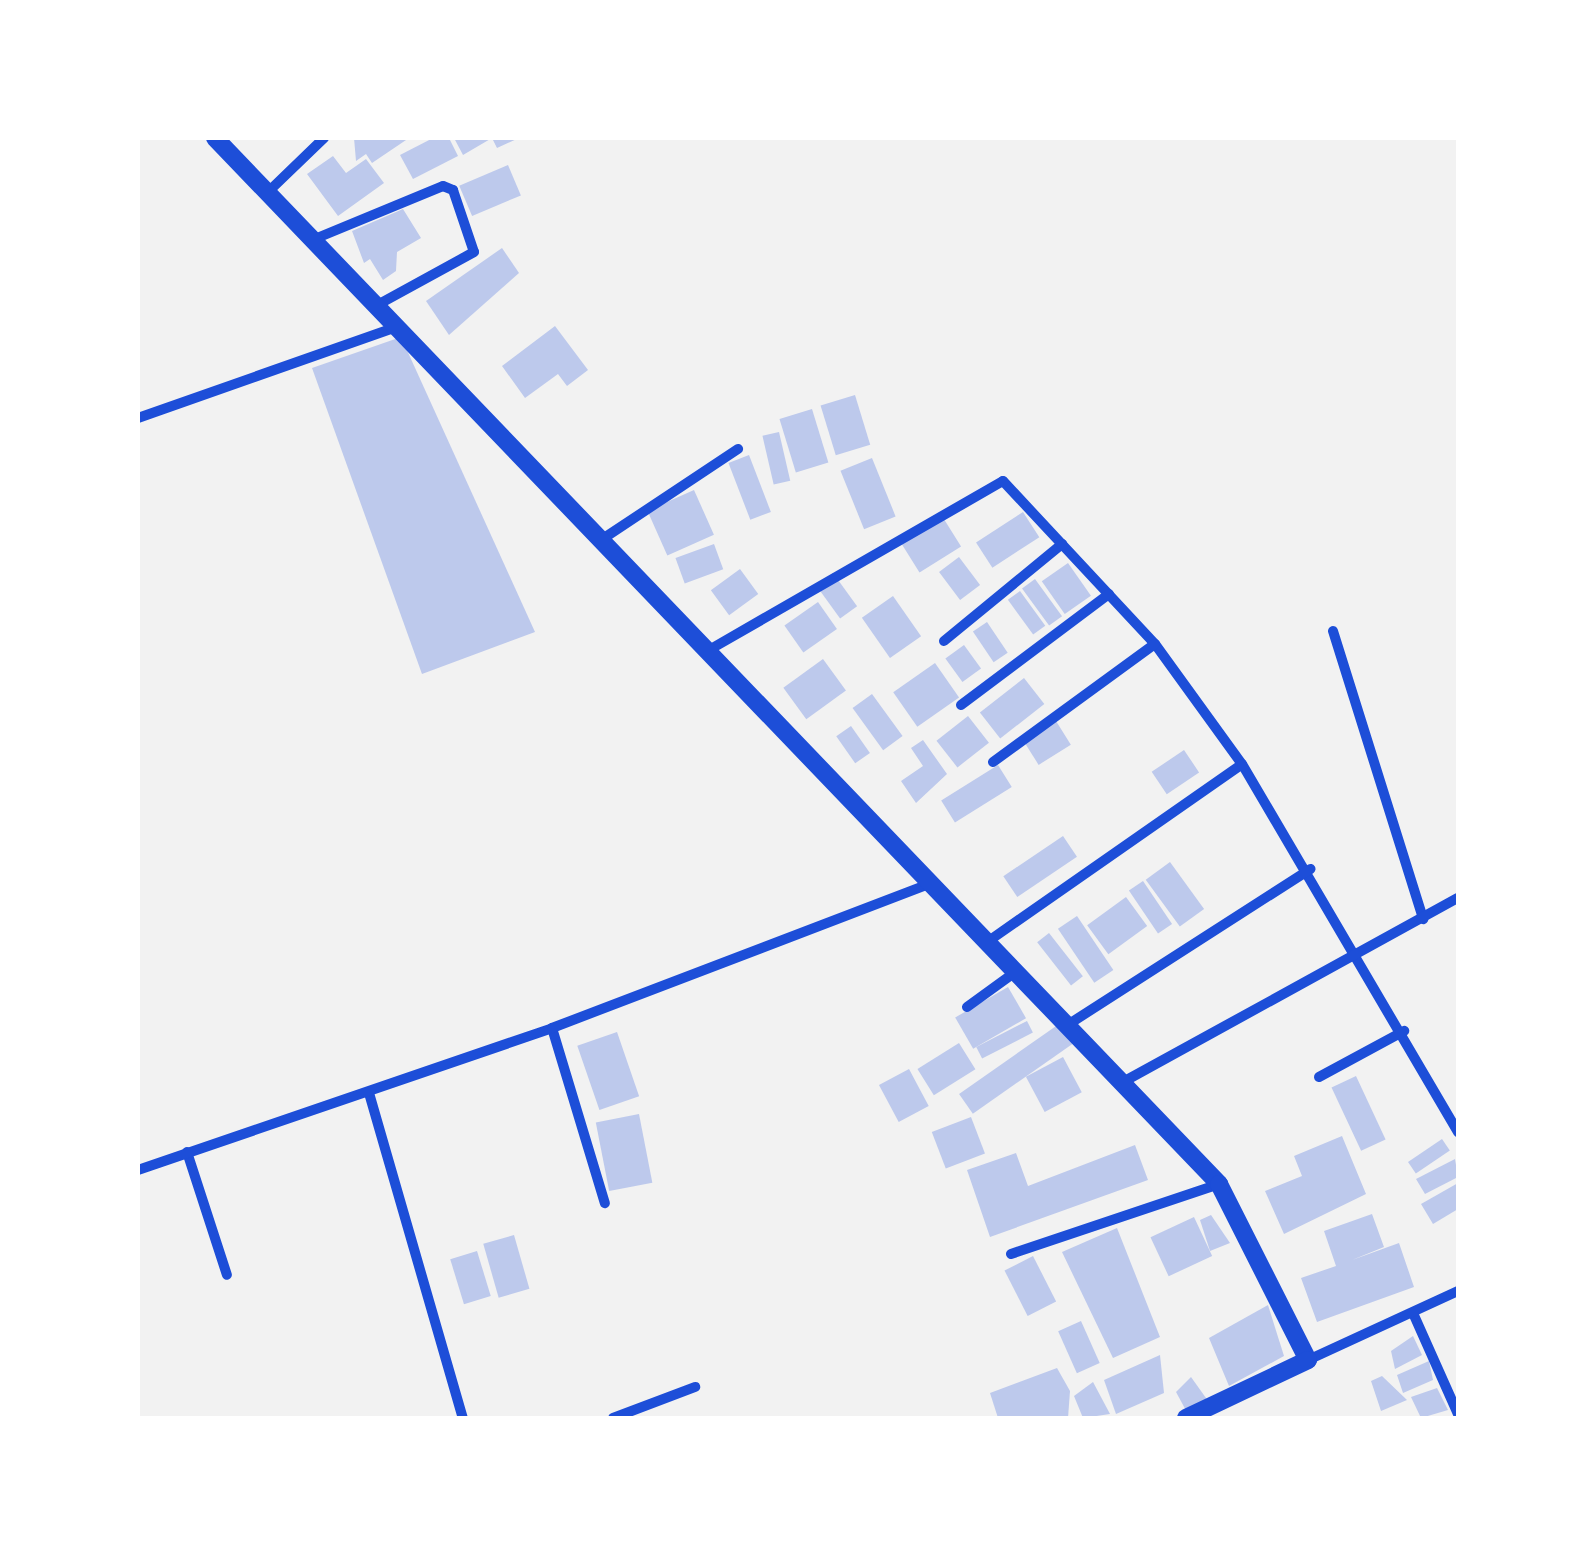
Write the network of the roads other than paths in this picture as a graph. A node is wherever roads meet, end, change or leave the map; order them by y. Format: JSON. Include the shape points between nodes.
{"nodes":[{"id":1,"x":215,"y":138,"type":"edge"},
{"id":2,"x":324,"y":138,"type":"edge"},
{"id":3,"x":268,"y":192,"type":"junction"},
{"id":4,"x":317,"y":238,"type":"junction"},
{"id":5,"x":377,"y":305,"type":"junction"},
{"id":6,"x":397,"y":326,"type":"junction"},
{"id":7,"x":138,"y":418,"type":"edge"},
{"id":8,"x":738,"y":449,"type":"dead end"},
{"id":9,"x":604,"y":538,"type":"junction"},
{"id":10,"x":1062,"y":544,"type":"junction"},
{"id":11,"x":1108,"y":594,"type":"junction"},
{"id":12,"x":1333,"y":631,"type":"dead end"},
{"id":13,"x":944,"y":641,"type":"dead end"},
{"id":14,"x":1155,"y":644,"type":"junction"},
{"id":15,"x":709,"y":650,"type":"junction"},
{"id":16,"x":960,"y":705,"type":"dead end"},
{"id":17,"x":992,"y":762,"type":"dead end"},
{"id":18,"x":1242,"y":764,"type":"junction"},
{"id":19,"x":1310,"y":869,"type":"junction"},
{"id":20,"x":932,"y":882,"type":"junction"},
{"id":21,"x":1458,"y":898,"type":"edge"},
{"id":22,"x":1423,"y":919,"type":"junction"},
{"id":23,"x":990,"y":940,"type":"junction"},
{"id":24,"x":1359,"y":951,"type":"junction"},
{"id":25,"x":1018,"y":970,"type":"junction"},
{"id":26,"x":967,"y":1007,"type":"dead end"},
{"id":27,"x":1069,"y":1024,"type":"junction"},
{"id":28,"x":552,"y":1028,"type":"junction"},
{"id":29,"x":1404,"y":1030,"type":"junction"},
{"id":30,"x":1319,"y":1078,"type":"dead end"},
{"id":31,"x":1124,"y":1082,"type":"junction"},
{"id":32,"x":369,"y":1092,"type":"junction"},
{"id":33,"x":1458,"y":1132,"type":"edge"},
{"id":34,"x":187,"y":1152,"type":"junction"},
{"id":35,"x":138,"y":1170,"type":"edge"},
{"id":36,"x":1219,"y":1184,"type":"junction"},
{"id":37,"x":605,"y":1203,"type":"dead end"},
{"id":38,"x":1010,"y":1254,"type":"dead end"},
{"id":39,"x":226,"y":1275,"type":"dead end"},
{"id":40,"x":1458,"y":1292,"type":"edge"},
{"id":41,"x":1413,"y":1313,"type":"junction"},
{"id":42,"x":1308,"y":1360,"type":"junction"},
{"id":43,"x":694,"y":1387,"type":"dead end"},
{"id":44,"x":1458,"y":1414,"type":"edge"},
{"id":45,"x":464,"y":1418,"type":"edge"},
{"id":46,"x":613,"y":1418,"type":"edge"},
{"id":47,"x":1186,"y":1418,"type":"edge"}],
"edges":[{"from":1,"to":3,"type":"street"},
{"from":2,"to":3,"type":"street"},
{"from":3,"to":4,"type":"street"},
{"from":4,"to":5,"type":"street"},
{"from":4,"to":5,"type":"street","via":[[443,186],[453,190],[474,252]]},
{"from":5,"to":6,"type":"street"},
{"from":6,"to":7,"type":"street"},
{"from":6,"to":9,"type":"street"},
{"from":8,"to":9,"type":"street"},
{"from":9,"to":15,"type":"street"},
{"from":10,"to":11,"type":"street"},
{"from":10,"to":13,"type":"street"},
{"from":10,"to":15,"type":"street","via":[[1003,481]]},
{"from":11,"to":14,"type":"street"},
{"from":11,"to":16,"type":"street"},
{"from":12,"to":22,"type":"street"},
{"from":14,"to":17,"type":"street"},
{"from":14,"to":18,"type":"street"},
{"from":15,"to":20,"type":"street"},
{"from":18,"to":19,"type":"street"},
{"from":18,"to":23,"type":"street"},
{"from":19,"to":24,"type":"street"},
{"from":19,"to":27,"type":"street"},
{"from":20,"to":23,"type":"street"},
{"from":20,"to":28,"type":"street"},
{"from":21,"to":22,"type":"street"},
{"from":22,"to":24,"type":"street"},
{"from":23,"to":25,"type":"street"},
{"from":24,"to":29,"type":"street"},
{"from":24,"to":31,"type":"street"},
{"from":25,"to":26,"type":"street"},
{"from":25,"to":27,"type":"street"},
{"from":27,"to":31,"type":"street"},
{"from":28,"to":32,"type":"street"},
{"from":28,"to":37,"type":"street"},
{"from":29,"to":30,"type":"street"},
{"from":29,"to":33,"type":"street"},
{"from":31,"to":36,"type":"street"},
{"from":32,"to":34,"type":"street"},
{"from":32,"to":45,"type":"street"},
{"from":34,"to":35,"type":"street"},
{"from":34,"to":39,"type":"street"},
{"from":36,"to":38,"type":"street"},
{"from":36,"to":42,"type":"street"},
{"from":40,"to":41,"type":"street"},
{"from":41,"to":42,"type":"street"},
{"from":41,"to":44,"type":"street"},
{"from":42,"to":47,"type":"street"},
{"from":43,"to":46,"type":"street"}]}
